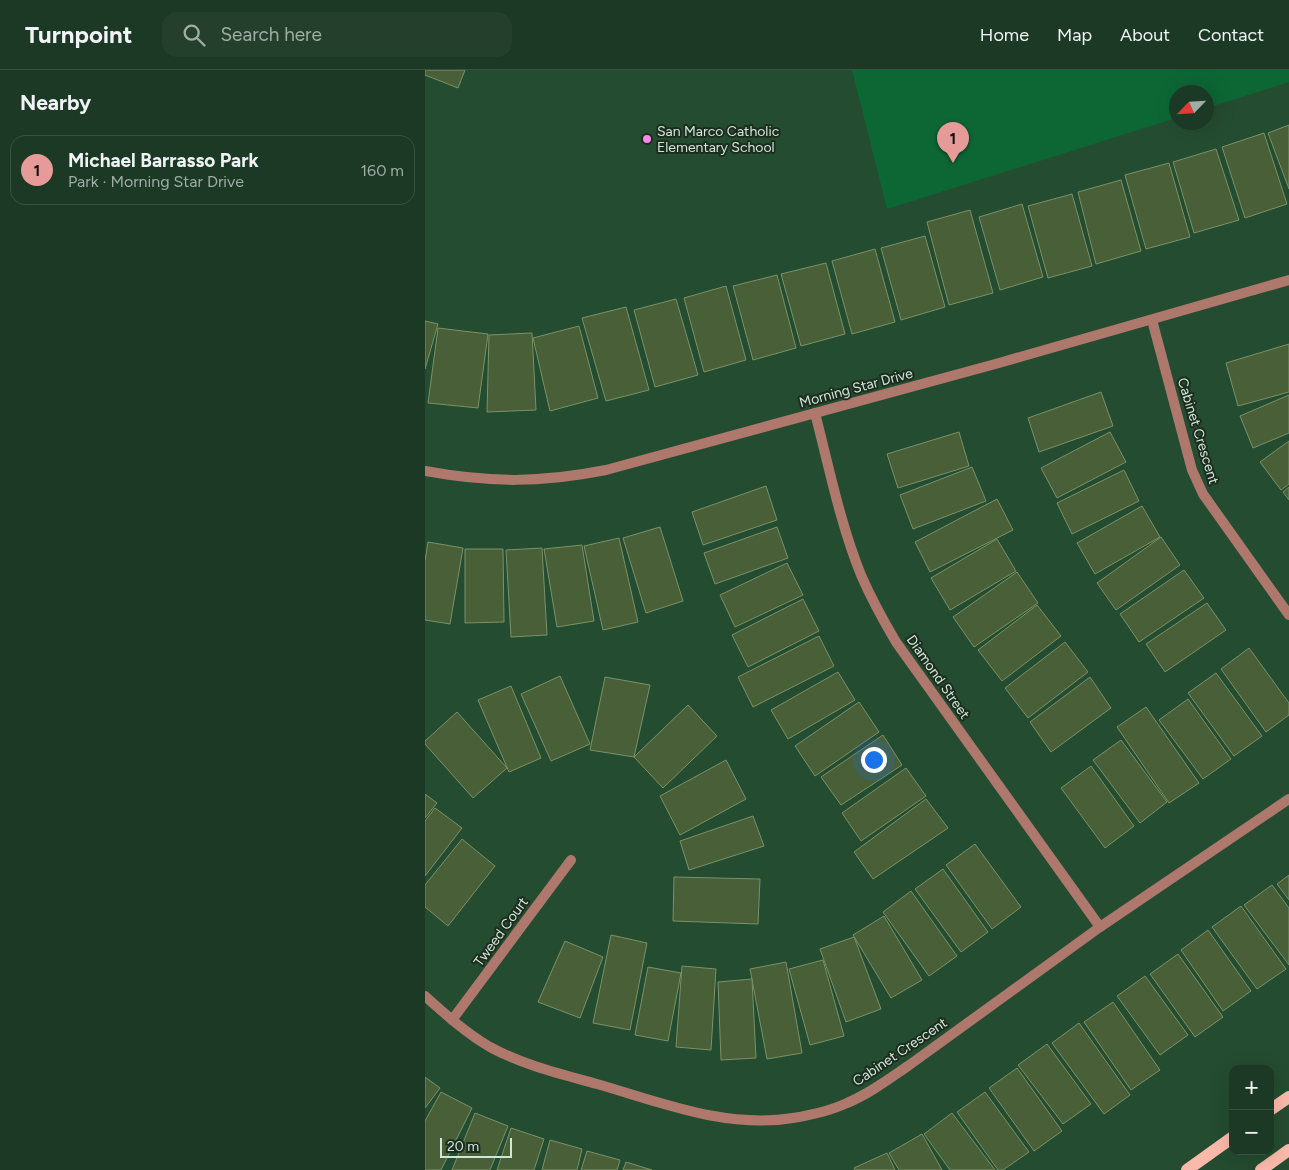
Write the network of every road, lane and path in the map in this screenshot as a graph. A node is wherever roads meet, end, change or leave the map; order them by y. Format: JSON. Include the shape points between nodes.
{"nodes":[{"id":1,"x":1289,"y":280,"type":"edge"},
{"id":2,"x":1152,"y":320,"type":"junction"},
{"id":3,"x":815,"y":414,"type":"junction"},
{"id":4,"x":425,"y":471,"type":"edge"},
{"id":5,"x":1289,"y":615,"type":"edge"},
{"id":6,"x":1289,"y":798,"type":"edge"},
{"id":7,"x":571,"y":860,"type":"dead end"},
{"id":8,"x":1100,"y":927,"type":"junction"},
{"id":9,"x":425,"y":996,"type":"edge"},
{"id":10,"x":453,"y":1020,"type":"junction"},
{"id":11,"x":1289,"y":1097,"type":"edge"},
{"id":12,"x":1274,"y":1107,"type":"edge"},
{"id":13,"x":1229,"y":1140,"type":"edge"},
{"id":14,"x":1289,"y":1150,"type":"edge"},
{"id":15,"x":1187,"y":1170,"type":"edge"},
{"id":16,"x":1261,"y":1170,"type":"edge"}],
"edges":[{"from":1,"to":2,"type":"street","name":"Morning Star Drive"},
{"from":2,"to":3,"type":"street","name":"Morning Star Drive"},
{"from":2,"to":5,"type":"street","name":"Cabinet Crescent","via":[[1193,470],[1203,494]]},
{"from":3,"to":4,"type":"street","name":"Morning Star Drive","via":[[581,475],[511,481],[460,478]]},
{"from":3,"to":8,"type":"street","name":"Diamond Street","via":[[840,511],[877,610],[896,642]]},
{"from":6,"to":8,"type":"street","name":"Cabinet Crescent"},
{"from":7,"to":10,"type":"street","name":"Tweed Court"},
{"from":8,"to":10,"type":"street","name":"Cabinet Crescent","via":[[877,1086],[847,1103],[791,1118],[729,1119],[698,1113],[534,1066],[490,1047]]},
{"from":9,"to":10,"type":"street","name":"Cabinet Crescent"},
{"from":11,"to":12,"type":"main road"},
{"from":13,"to":15,"type":"main road"},
{"from":14,"to":16,"type":"main road"}]}
